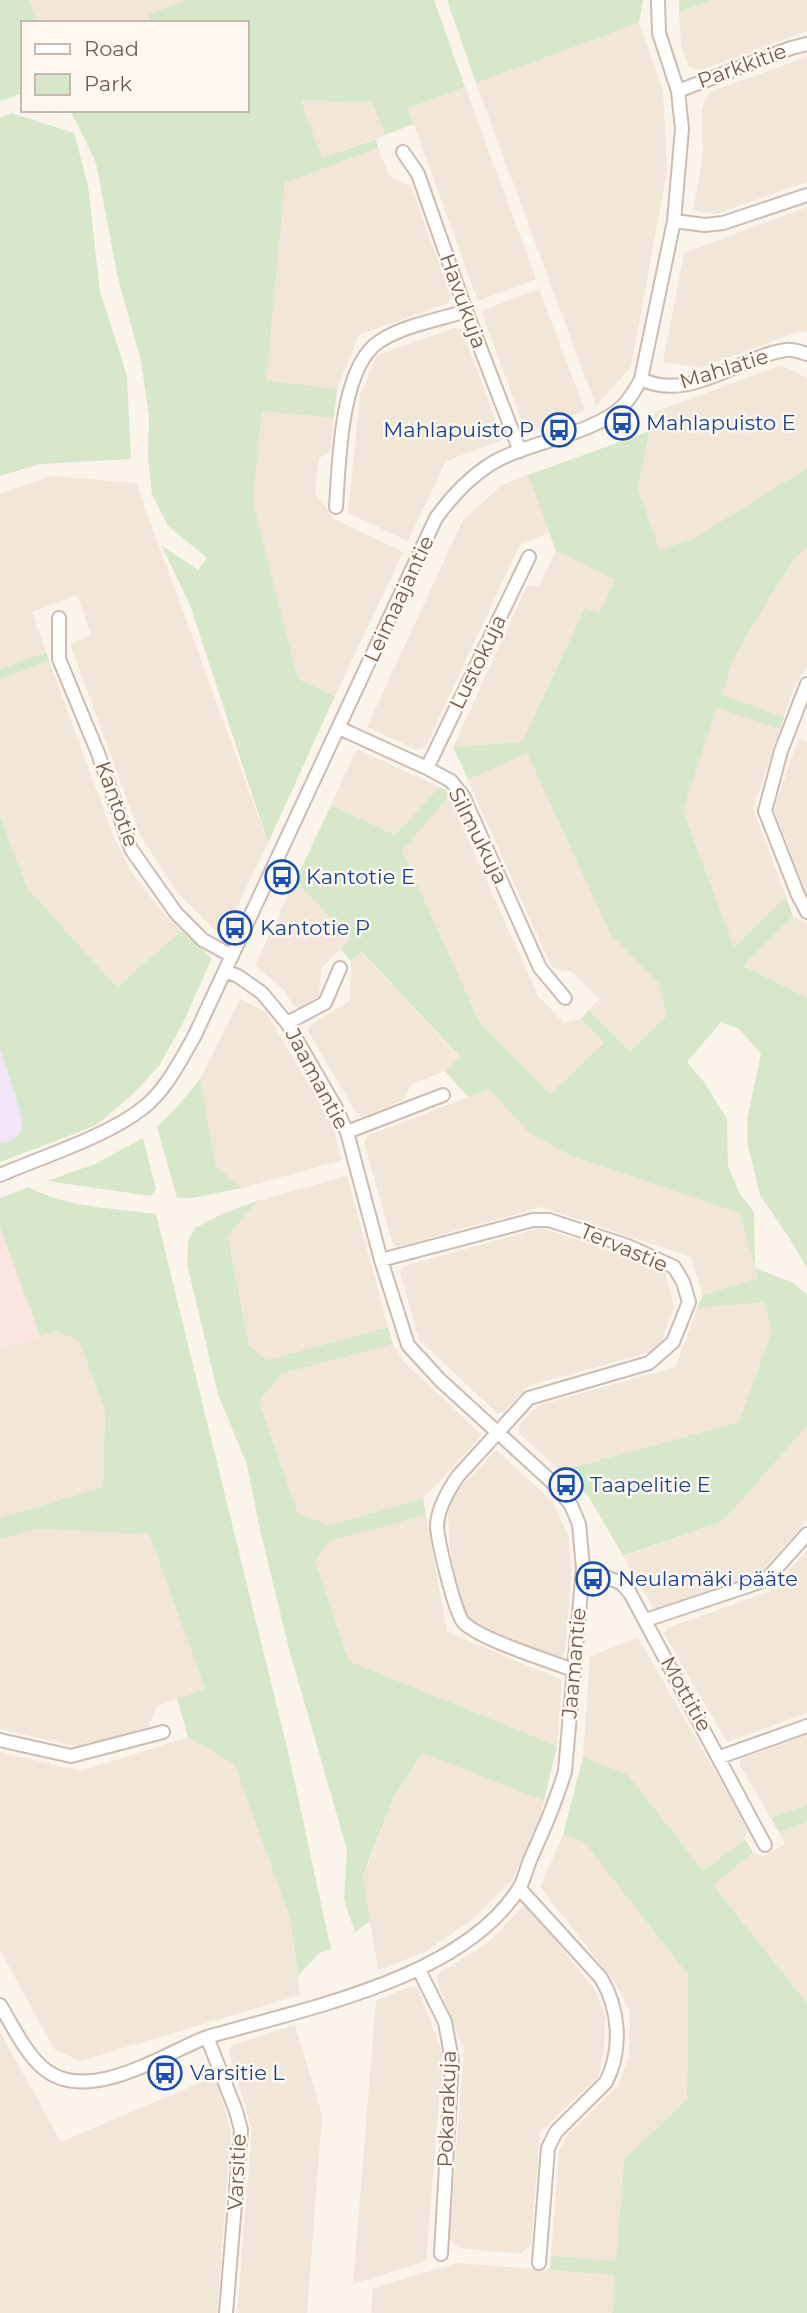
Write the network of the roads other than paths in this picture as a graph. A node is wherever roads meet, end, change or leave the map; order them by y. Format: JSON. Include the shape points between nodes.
{"nodes":[{"id":1,"x":658,"y":0,"type":"edge"},
{"id":2,"x":807,"y":44,"type":"edge"},
{"id":3,"x":678,"y":91,"type":"junction"},
{"id":4,"x":403,"y":152,"type":"dead end"},
{"id":5,"x":807,"y":195,"type":"edge"},
{"id":6,"x":674,"y":221,"type":"junction"},
{"id":7,"x":466,"y":311,"type":"junction"},
{"id":8,"x":807,"y":354,"type":"edge"},
{"id":9,"x":641,"y":379,"type":"junction"},
{"id":10,"x":520,"y":451,"type":"junction"},
{"id":11,"x":335,"y":507,"type":"dead end"},
{"id":12,"x":528,"y":557,"type":"dead end"},
{"id":13,"x":59,"y":618,"type":"dead end"},
{"id":14,"x":807,"y":684,"type":"edge"},
{"id":15,"x":339,"y":728,"type":"junction"},
{"id":16,"x":427,"y":768,"type":"junction"},
{"id":17,"x":807,"y":912,"type":"edge"},
{"id":18,"x":232,"y":956,"type":"junction"},
{"id":19,"x":340,"y":968,"type":"dead end"},
{"id":20,"x":225,"y":971,"type":"junction"},
{"id":21,"x":565,"y":998,"type":"dead end"},
{"id":22,"x":288,"y":1023,"type":"junction"},
{"id":23,"x":443,"y":1095,"type":"dead end"},
{"id":24,"x":347,"y":1132,"type":"junction"},
{"id":25,"x":0,"y":1175,"type":"edge"},
{"id":26,"x":381,"y":1260,"type":"junction"},
{"id":27,"x":498,"y":1434,"type":"junction"},
{"id":28,"x":807,"y":1534,"type":"edge"},
{"id":29,"x":583,"y":1567,"type":"junction"},
{"id":30,"x":646,"y":1620,"type":"junction"},
{"id":31,"x":573,"y":1670,"type":"junction"},
{"id":32,"x":807,"y":1726,"type":"edge"},
{"id":33,"x":163,"y":1732,"type":"dead end"},
{"id":34,"x":0,"y":1740,"type":"edge"},
{"id":35,"x":720,"y":1758,"type":"junction"},
{"id":36,"x":765,"y":1844,"type":"dead end"},
{"id":37,"x":519,"y":1888,"type":"junction"},
{"id":38,"x":419,"y":1969,"type":"junction"},
{"id":39,"x":0,"y":2005,"type":"edge"},
{"id":40,"x":207,"y":2037,"type":"junction"},
{"id":41,"x":441,"y":2254,"type":"dead end"},
{"id":42,"x":539,"y":2263,"type":"dead end"},
{"id":43,"x":226,"y":2313,"type":"edge"}],
"edges":[{"from":1,"to":3,"type":"street","name":"Leimaajantie","via":[[659,33]]},
{"from":2,"to":3,"type":"street","name":"Parkkitie"},
{"from":3,"to":6,"type":"street","name":"Leimaajantie","via":[[682,130]]},
{"from":4,"to":7,"type":"street","name":"Havukuja","via":[[418,174]]},
{"from":5,"to":6,"type":"street","via":[[723,223]]},
{"from":6,"to":9,"type":"street","name":"Leimaajantie"},
{"from":7,"to":10,"type":"street","name":"Havukuja"},
{"from":7,"to":11,"type":"street","via":[[378,342],[363,361],[344,412]]},
{"from":8,"to":9,"type":"street","name":"Mahlatie","via":[[789,349],[672,386]]},
{"from":9,"to":10,"type":"street","name":"Leimaajantie","via":[[613,413]]},
{"from":10,"to":15,"type":"street","name":"Leimaajantie","via":[[475,476],[436,518]]},
{"from":12,"to":16,"type":"street","name":"Lustokuja"},
{"from":13,"to":18,"type":"street","name":"Kantotie","via":[[59,659],[131,849],[176,913],[203,940]]},
{"from":14,"to":17,"type":"street","via":[[781,751],[765,811]]},
{"from":15,"to":16,"type":"street","name":"Silmukuja"},
{"from":15,"to":18,"type":"street","name":"Leimaajantie"},
{"from":16,"to":21,"type":"street","name":"Silmukuja","via":[[451,781],[463,796],[540,968]]},
{"from":18,"to":20,"type":"street","name":"Leimaajantie"},
{"from":19,"to":22,"type":"street","via":[[325,1003]]},
{"from":20,"to":22,"type":"street","name":"Jaamantie","via":[[262,993]]},
{"from":20,"to":25,"type":"street","name":"Leimaajantie","via":[[173,1074],[145,1107],[107,1129]]},
{"from":22,"to":24,"type":"street","name":"Jaamantie"},
{"from":23,"to":24,"type":"street"},
{"from":24,"to":26,"type":"street","name":"Jaamantie"},
{"from":26,"to":27,"type":"street","name":"Jaamantie","via":[[408,1345]]},
{"from":26,"to":27,"type":"street","name":"Tervastie","via":[[533,1220],[550,1220],[674,1267],[689,1302],[673,1342],[662,1354],[649,1363],[529,1398]]},
{"from":27,"to":29,"type":"street","name":"Jaamantie","via":[[571,1505],[579,1524]]},
{"from":27,"to":31,"type":"street","via":[[458,1476],[439,1514],[439,1538],[457,1611],[463,1622],[481,1634]]},
{"from":28,"to":30,"type":"street","via":[[766,1580]]},
{"from":29,"to":30,"type":"street","name":"Mottitie","via":[[621,1583]]},
{"from":29,"to":31,"type":"street","name":"Jaamantie"},
{"from":30,"to":35,"type":"street","name":"Mottitie"},
{"from":31,"to":37,"type":"street","name":"Jaamantie","via":[[565,1771]]},
{"from":32,"to":35,"type":"street"},
{"from":33,"to":34,"type":"street","via":[[71,1756]]},
{"from":35,"to":36,"type":"street","name":"Mottitie"},
{"from":37,"to":38,"type":"street","name":"Jaamantie","via":[[475,1935]]},
{"from":37,"to":42,"type":"street","via":[[601,1978],[617,2029],[606,2082],[556,2132],[548,2148]]},
{"from":38,"to":40,"type":"street","name":"Jaamantie"},
{"from":38,"to":41,"type":"street","name":"Pokarakuja","via":[[445,2022],[452,2060]]},
{"from":39,"to":40,"type":"street","name":"Jaamantie","via":[[30,2054],[43,2068],[69,2082],[149,2066]]},
{"from":40,"to":43,"type":"street","name":"Varsitie","via":[[241,2130]]}]}
